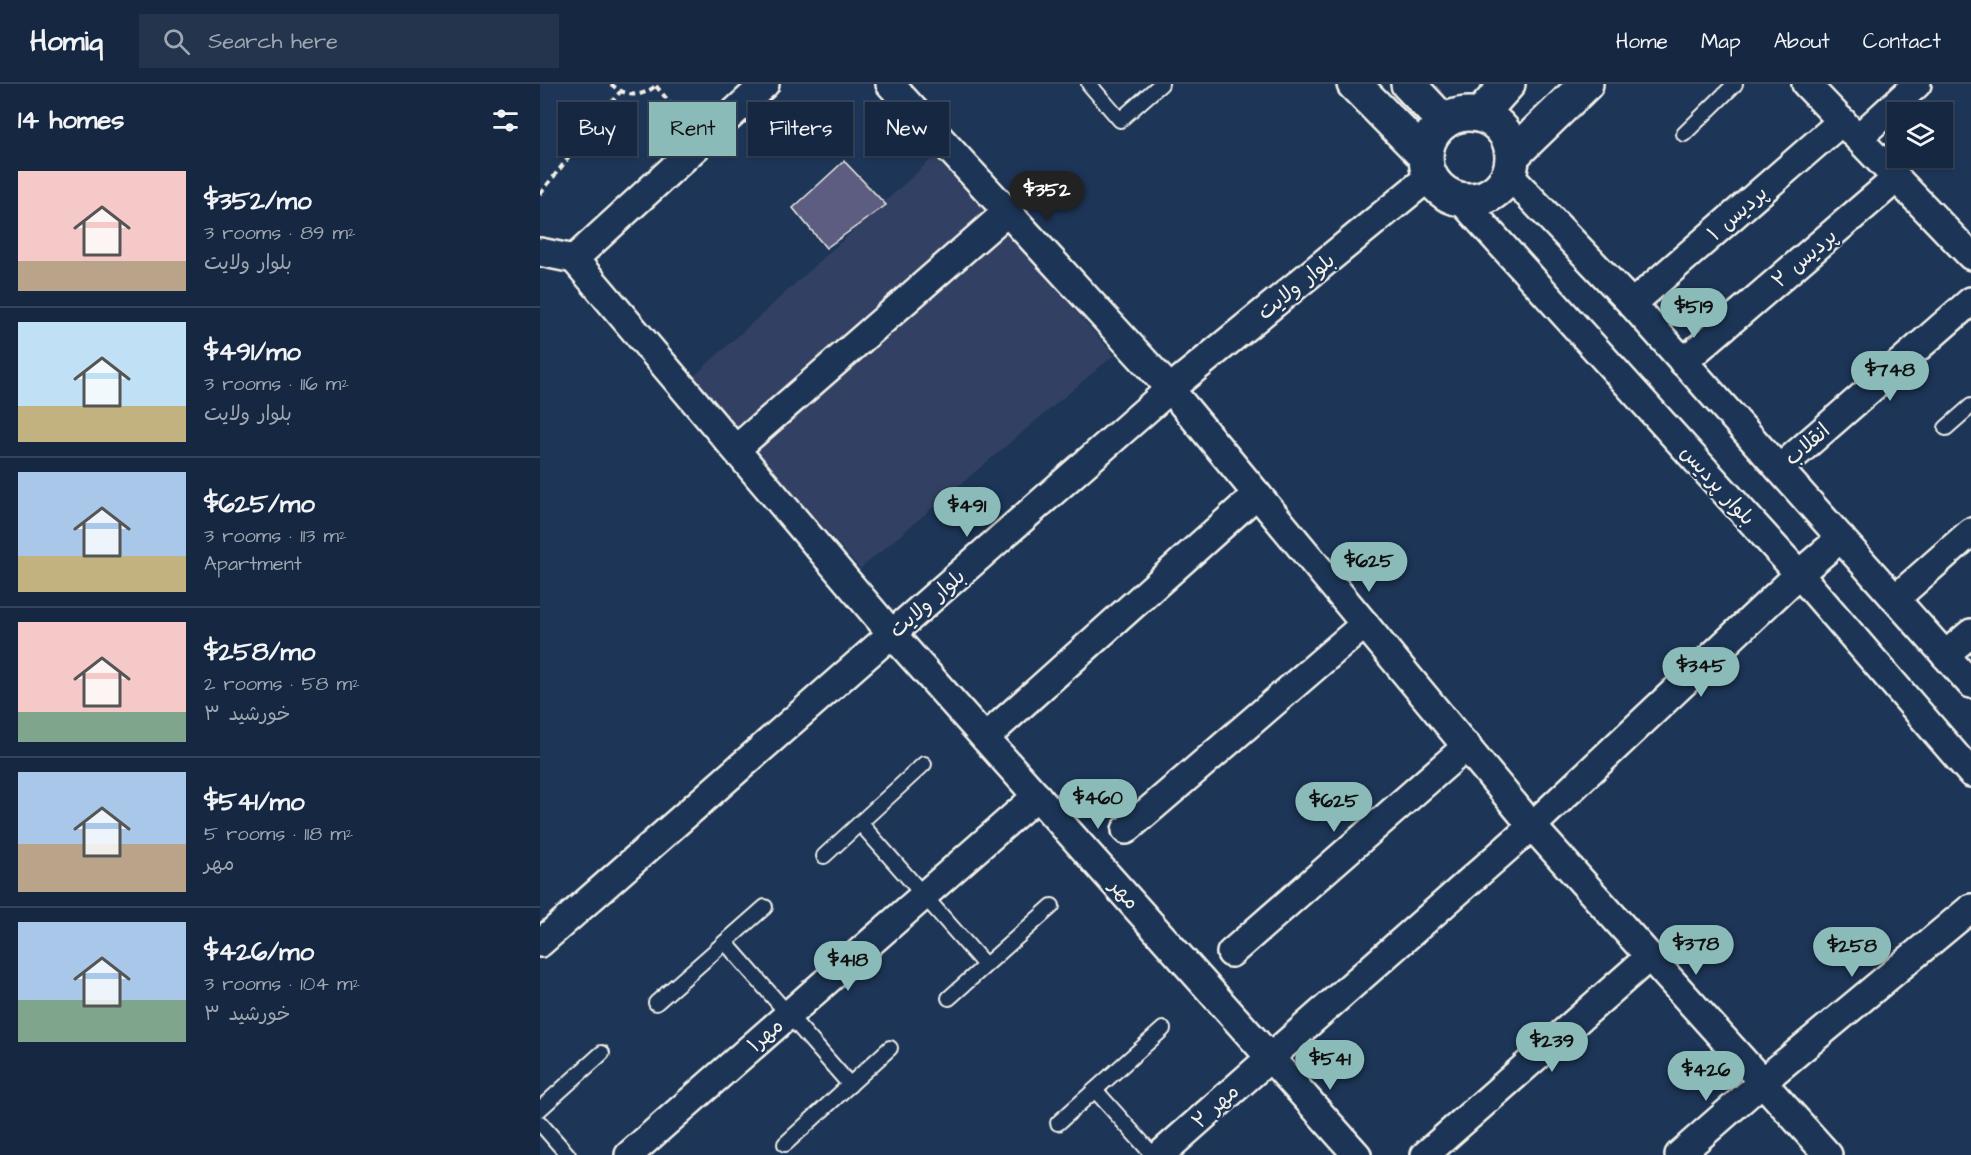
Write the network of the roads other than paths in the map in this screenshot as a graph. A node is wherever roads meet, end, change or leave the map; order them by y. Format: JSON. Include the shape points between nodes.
{"nodes":[{"id":1,"x":765,"y":84,"type":"edge"},
{"id":2,"x":890,"y":84,"type":"edge"},
{"id":3,"x":1089,"y":84,"type":"edge"},
{"id":4,"x":1161,"y":84,"type":"edge"},
{"id":5,"x":1354,"y":84,"type":"edge"},
{"id":6,"x":1408,"y":84,"type":"edge"},
{"id":7,"x":1508,"y":84,"type":"edge"},
{"id":8,"x":1586,"y":84,"type":"edge"},
{"id":9,"x":1735,"y":84,"type":"edge"},
{"id":10,"x":1806,"y":84,"type":"edge"},
{"id":11,"x":1917,"y":84,"type":"edge"},
{"id":12,"x":1480,"y":115,"type":"junction"},
{"id":13,"x":1444,"y":122,"type":"junction"},
{"id":14,"x":1850,"y":130,"type":"junction"},
{"id":15,"x":1684,"y":134,"type":"dead end"},
{"id":16,"x":1511,"y":165,"type":"junction"},
{"id":17,"x":1427,"y":166,"type":"junction"},
{"id":18,"x":1897,"y":178,"type":"junction"},
{"id":19,"x":1461,"y":200,"type":"junction"},
{"id":20,"x":1007,"y":212,"type":"junction"},
{"id":21,"x":540,"y":252,"type":"edge"},
{"id":22,"x":1971,"y":256,"type":"edge"},
{"id":23,"x":574,"y":259,"type":"junction"},
{"id":24,"x":1971,"y":301,"type":"edge"},
{"id":25,"x":1632,"y":304,"type":"junction"},
{"id":26,"x":1683,"y":362,"type":"junction"},
{"id":27,"x":1170,"y":389,"type":"junction"},
{"id":28,"x":1971,"y":406,"type":"edge"},
{"id":29,"x":1946,"y":428,"type":"dead end"},
{"id":30,"x":736,"y":449,"type":"junction"},
{"id":31,"x":1779,"y":469,"type":"junction"},
{"id":32,"x":1257,"y":494,"type":"junction"},
{"id":33,"x":1971,"y":532,"type":"edge"},
{"id":34,"x":1841,"y":538,"type":"junction"},
{"id":35,"x":1799,"y":574,"type":"junction"},
{"id":36,"x":1895,"y":599,"type":"junction"},
{"id":37,"x":1365,"y":624,"type":"junction"},
{"id":38,"x":1971,"y":633,"type":"edge"},
{"id":39,"x":892,"y":634,"type":"junction"},
{"id":40,"x":1945,"y":655,"type":"junction"},
{"id":41,"x":1971,"y":684,"type":"edge"},
{"id":42,"x":985,"y":738,"type":"junction"},
{"id":43,"x":1467,"y":746,"type":"junction"},
{"id":44,"x":924,"y":764,"type":"dead end"},
{"id":45,"x":1971,"y":773,"type":"edge"},
{"id":46,"x":1037,"y":796,"type":"junction"},
{"id":47,"x":860,"y":823,"type":"junction"},
{"id":48,"x":1532,"y":826,"type":"junction"},
{"id":49,"x":1126,"y":830,"type":"dead end"},
{"id":50,"x":824,"y":856,"type":"dead end"},
{"id":51,"x":924,"y":895,"type":"junction"},
{"id":52,"x":1052,"y":906,"type":"dead end"},
{"id":53,"x":765,"y":907,"type":"dead end"},
{"id":54,"x":1971,"y":908,"type":"edge"},
{"id":55,"x":725,"y":942,"type":"junction"},
{"id":56,"x":540,"y":943,"type":"edge"},
{"id":57,"x":1231,"y":953,"type":"dead end"},
{"id":58,"x":1649,"y":957,"type":"junction"},
{"id":59,"x":985,"y":965,"type":"junction"},
{"id":60,"x":949,"y":998,"type":"dead end"},
{"id":61,"x":656,"y":1003,"type":"dead end"},
{"id":62,"x":789,"y":1014,"type":"junction"},
{"id":63,"x":1163,"y":1029,"type":"dead end"},
{"id":64,"x":890,"y":1048,"type":"dead end"},
{"id":65,"x":602,"y":1053,"type":"dead end"},
{"id":66,"x":1270,"y":1057,"type":"junction"},
{"id":67,"x":1762,"y":1082,"type":"junction"},
{"id":68,"x":850,"y":1084,"type":"junction"},
{"id":69,"x":1095,"y":1090,"type":"junction"},
{"id":70,"x":540,"y":1109,"type":"edge"},
{"id":71,"x":540,"y":1123,"type":"edge"},
{"id":72,"x":1058,"y":1123,"type":"dead end"},
{"id":73,"x":785,"y":1144,"type":"dead end"},
{"id":74,"x":568,"y":1155,"type":"edge"},
{"id":75,"x":629,"y":1155,"type":"edge"},
{"id":76,"x":1153,"y":1155,"type":"edge"},
{"id":77,"x":1160,"y":1155,"type":"edge"},
{"id":78,"x":1357,"y":1155,"type":"edge"},
{"id":79,"x":1425,"y":1155,"type":"edge"},
{"id":80,"x":1679,"y":1155,"type":"edge"},
{"id":81,"x":1828,"y":1155,"type":"edge"}],
"edges":[{"from":1,"to":23,"type":"street"},
{"from":2,"to":20,"type":"street"},
{"from":3,"to":4,"type":"lane","via":[[1120,120]]},
{"from":5,"to":17,"type":"street"},
{"from":6,"to":13,"type":"street"},
{"from":7,"to":12,"type":"street"},
{"from":8,"to":16,"type":"street"},
{"from":9,"to":15,"type":"lane"},
{"from":10,"to":14,"type":"street"},
{"from":11,"to":14,"type":"street","name":"پردیس ۱"},
{"from":12,"to":13,"type":"street","via":[[1461,114]]},
{"from":12,"to":16,"type":"street","via":[[1497,123],[1508,137]]},
{"from":13,"to":17,"type":"street","via":[[1431,136]]},
{"from":14,"to":18,"type":"street"},
{"from":14,"to":25,"type":"street","name":"پردیس ۱"},
{"from":16,"to":19,"type":"street","via":[[1501,188],[1489,196]]},
{"from":16,"to":25,"type":"street"},
{"from":17,"to":19,"type":"street","via":[[1442,192]]},
{"from":17,"to":27,"type":"street","name":"بلوار ولایت"},
{"from":18,"to":22,"type":"street"},
{"from":18,"to":26,"type":"street","name":"پردیس ۲"},
{"from":19,"to":35,"type":"street","name":"بلوار پردیس"},
{"from":20,"to":27,"type":"street"},
{"from":20,"to":30,"type":"street"},
{"from":21,"to":23,"type":"street"},
{"from":23,"to":30,"type":"street","name":"مهر"},
{"from":24,"to":31,"type":"street","name":"انقلاب"},
{"from":25,"to":26,"type":"street"},
{"from":26,"to":31,"type":"street"},
{"from":27,"to":32,"type":"street"},
{"from":27,"to":39,"type":"street","name":"بلوار ولایت"},
{"from":28,"to":29,"type":"lane"},
{"from":30,"to":39,"type":"street","name":"مهر"},
{"from":31,"to":34,"type":"street"},
{"from":32,"to":37,"type":"street"},
{"from":32,"to":42,"type":"street"},
{"from":33,"to":36,"type":"street"},
{"from":34,"to":35,"type":"street","name":"مهر ۲"},
{"from":34,"to":36,"type":"street"},
{"from":35,"to":45,"type":"street","name":"بلوار پردیس"},
{"from":35,"to":48,"type":"street","name":"مهر ۲"},
{"from":36,"to":40,"type":"street"},
{"from":37,"to":43,"type":"street"},
{"from":37,"to":49,"type":"street"},
{"from":38,"to":40,"type":"street"},
{"from":39,"to":42,"type":"street","name":"مهر"},
{"from":39,"to":56,"type":"street","name":"بلوار ولایت"},
{"from":40,"to":41,"type":"street"},
{"from":42,"to":46,"type":"street","name":"مهر"},
{"from":43,"to":48,"type":"street"},
{"from":43,"to":57,"type":"street"},
{"from":44,"to":47,"type":"lane"},
{"from":46,"to":51,"type":"street","name":"مهر۱"},
{"from":46,"to":66,"type":"street","name":"مهر"},
{"from":47,"to":50,"type":"lane"},
{"from":47,"to":51,"type":"lane"},
{"from":48,"to":58,"type":"street"},
{"from":48,"to":66,"type":"street","name":"مهر ۲"},
{"from":51,"to":59,"type":"lane"},
{"from":51,"to":62,"type":"street","name":"مهر۱"},
{"from":52,"to":59,"type":"lane"},
{"from":53,"to":55,"type":"lane"},
{"from":54,"to":67,"type":"street"},
{"from":55,"to":61,"type":"lane"},
{"from":55,"to":62,"type":"lane"},
{"from":58,"to":67,"type":"street"},
{"from":58,"to":79,"type":"street"},
{"from":59,"to":60,"type":"lane"},
{"from":62,"to":68,"type":"lane"},
{"from":62,"to":75,"type":"street","name":"مهر۱"},
{"from":63,"to":69,"type":"lane"},
{"from":64,"to":68,"type":"lane"},
{"from":65,"to":70,"type":"lane"},
{"from":66,"to":77,"type":"street","name":"مهر ۲"},
{"from":66,"to":78,"type":"street","name":"مهر"},
{"from":67,"to":80,"type":"street"},
{"from":67,"to":81,"type":"street"},
{"from":68,"to":73,"type":"lane"},
{"from":69,"to":72,"type":"lane"},
{"from":69,"to":76,"type":"lane"},
{"from":71,"to":74,"type":"lane"}]}
